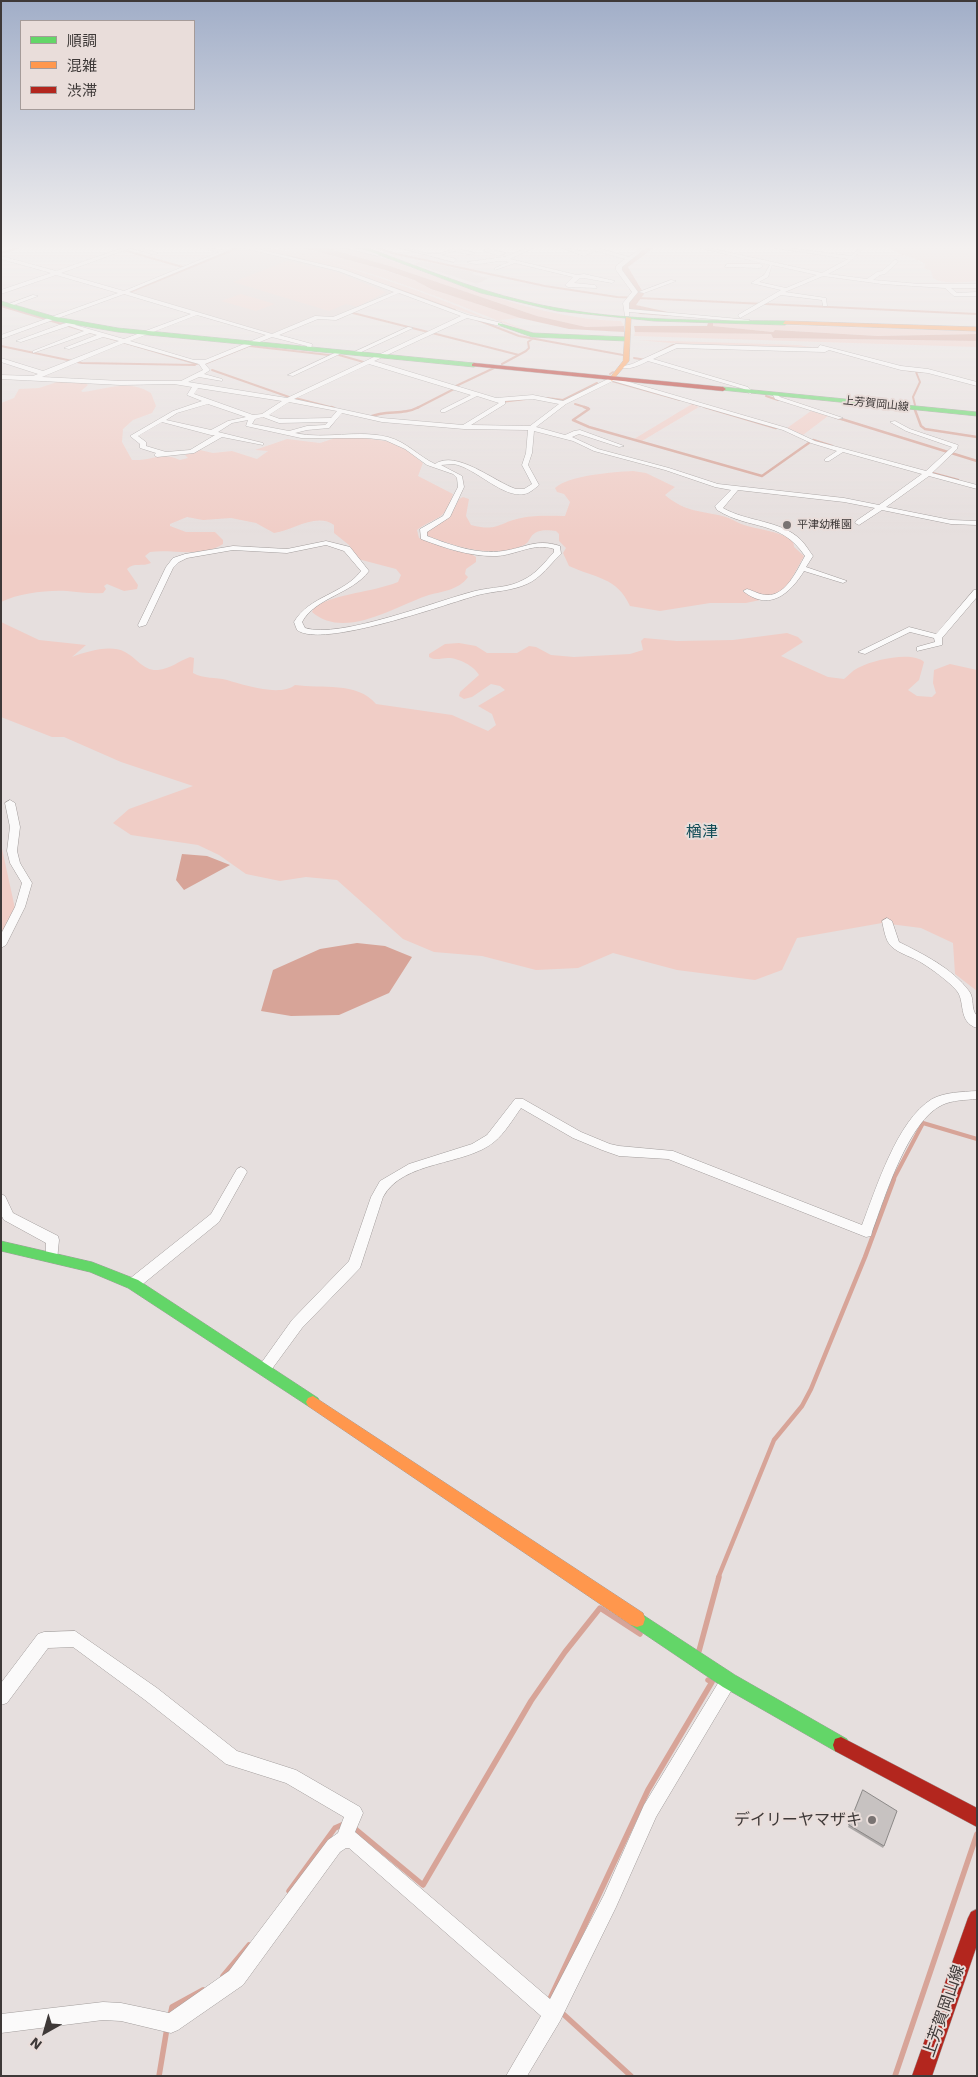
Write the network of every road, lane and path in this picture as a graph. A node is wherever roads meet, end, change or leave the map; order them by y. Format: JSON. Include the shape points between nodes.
{"nodes":[{"id":1,"x":56,"y":344,"type":"edge"},
{"id":2,"x":78,"y":344,"type":"edge"},
{"id":3,"x":115,"y":344,"type":"edge"},
{"id":4,"x":127,"y":344,"type":"edge"},
{"id":5,"x":251,"y":344,"type":"edge"},
{"id":6,"x":263,"y":344,"type":"edge"},
{"id":7,"x":306,"y":344,"type":"edge"},
{"id":8,"x":376,"y":344,"type":"edge"},
{"id":9,"x":408,"y":344,"type":"edge"},
{"id":10,"x":627,"y":344,"type":"edge"},
{"id":11,"x":801,"y":344,"type":"dead end"},
{"id":12,"x":67,"y":348,"type":"dead end"},
{"id":13,"x":309,"y":348,"type":"junction"},
{"id":14,"x":826,"y":349,"type":"junction"},
{"id":15,"x":35,"y":352,"type":"dead end"},
{"id":16,"x":342,"y":352,"type":"junction"},
{"id":17,"x":356,"y":353,"type":"junction"},
{"id":18,"x":381,"y":356,"type":"junction"},
{"id":19,"x":1,"y":360,"type":"edge"},
{"id":20,"x":647,"y":360,"type":"junction"},
{"id":21,"x":367,"y":362,"type":"junction"},
{"id":22,"x":201,"y":363,"type":"junction"},
{"id":23,"x":623,"y":367,"type":"junction"},
{"id":24,"x":42,"y":373,"type":"junction"},
{"id":25,"x":200,"y":375,"type":"junction"},
{"id":26,"x":291,"y":375,"type":"dead end"},
{"id":27,"x":1,"y":378,"type":"edge"},
{"id":28,"x":34,"y":378,"type":"junction"},
{"id":29,"x":612,"y":379,"type":"junction"},
{"id":30,"x":220,"y":380,"type":"dead end"},
{"id":31,"x":183,"y":383,"type":"junction"},
{"id":32,"x":977,"y":384,"type":"edge"},
{"id":33,"x":196,"y":386,"type":"junction"},
{"id":34,"x":750,"y":392,"type":"junction"},
{"id":35,"x":475,"y":395,"type":"junction"},
{"id":36,"x":776,"y":395,"type":"junction"},
{"id":37,"x":288,"y":400,"type":"junction"},
{"id":38,"x":210,"y":401,"type":"junction"},
{"id":39,"x":502,"y":402,"type":"junction"},
{"id":40,"x":564,"y":403,"type":"junction"},
{"id":41,"x":340,"y":411,"type":"junction"},
{"id":42,"x":443,"y":411,"type":"dead end"},
{"id":43,"x":977,"y":414,"type":"edge"},
{"id":44,"x":264,"y":415,"type":"junction"},
{"id":45,"x":252,"y":417,"type":"junction"},
{"id":46,"x":840,"y":418,"type":"dead end"},
{"id":47,"x":160,"y":420,"type":"junction"},
{"id":48,"x":332,"y":420,"type":"junction"},
{"id":49,"x":893,"y":422,"type":"dead end"},
{"id":50,"x":464,"y":427,"type":"junction"},
{"id":51,"x":531,"y":428,"type":"junction"},
{"id":52,"x":269,"y":430,"type":"junction"},
{"id":53,"x":211,"y":433,"type":"junction"},
{"id":54,"x":289,"y":433,"type":"junction"},
{"id":55,"x":220,"y":435,"type":"junction"},
{"id":56,"x":567,"y":437,"type":"junction"},
{"id":57,"x":250,"y":441,"type":"junction"},
{"id":58,"x":261,"y":444,"type":"dead end"},
{"id":59,"x":621,"y":446,"type":"dead end"},
{"id":60,"x":842,"y":450,"type":"junction"},
{"id":61,"x":827,"y":460,"type":"dead end"},
{"id":62,"x":436,"y":466,"type":"junction"},
{"id":63,"x":929,"y":472,"type":"junction"},
{"id":64,"x":737,"y":487,"type":"junction"},
{"id":65,"x":977,"y":487,"type":"edge"},
{"id":66,"x":881,"y":507,"type":"junction"},
{"id":67,"x":859,"y":523,"type":"dead end"},
{"id":68,"x":977,"y":523,"type":"edge"},
{"id":69,"x":802,"y":568,"type":"junction"},
{"id":70,"x":843,"y":581,"type":"dead end"},
{"id":71,"x":746,"y":591,"type":"dead end"},
{"id":72,"x":977,"y":592,"type":"edge"},
{"id":73,"x":142,"y":625,"type":"dead end"},
{"id":74,"x":938,"y":637,"type":"junction"},
{"id":75,"x":920,"y":649,"type":"dead end"},
{"id":76,"x":862,"y":652,"type":"dead end"},
{"id":77,"x":10,"y":803,"type":"dead end"},
{"id":78,"x":887,"y":921,"type":"dead end"},
{"id":79,"x":1,"y":945,"type":"edge"},
{"id":80,"x":977,"y":1024,"type":"edge"},
{"id":81,"x":977,"y":1095,"type":"edge"},
{"id":82,"x":241,"y":1172,"type":"dead end"},
{"id":83,"x":1,"y":1199,"type":"edge"},
{"id":84,"x":1,"y":1246,"type":"edge"},
{"id":85,"x":52,"y":1256,"type":"junction"},
{"id":86,"x":133,"y":1284,"type":"junction"},
{"id":87,"x":264,"y":1368,"type":"junction"},
{"id":88,"x":729,"y":1681,"type":"junction"},
{"id":89,"x":1,"y":1697,"type":"edge"},
{"id":90,"x":977,"y":1818,"type":"edge"},
{"id":91,"x":347,"y":1830,"type":"junction"},
{"id":92,"x":977,"y":1918,"type":"edge"},
{"id":93,"x":553,"y":2014,"type":"junction"},
{"id":94,"x":1,"y":2024,"type":"edge"},
{"id":95,"x":516,"y":2076,"type":"edge"},
{"id":96,"x":922,"y":2076,"type":"edge"}],
"edges":[{"from":1,"to":15,"type":"street"},
{"from":2,"to":12,"type":"street"},
{"from":3,"to":24,"type":"street"},
{"from":4,"to":22,"type":"street"},
{"from":5,"to":22,"type":"street"},
{"from":6,"to":13,"type":"main road","name":"上芳賀岡山線"},
{"from":7,"to":13,"type":"street","via":[[310,345]]},
{"from":8,"to":17,"type":"street"},
{"from":9,"to":18,"type":"street"},
{"from":10,"to":23,"type":"main road"},
{"from":11,"to":14,"type":"street"},
{"from":13,"to":16,"type":"main road","name":"上芳賀岡山線"},
{"from":14,"to":20,"type":"street","via":[[676,346]]},
{"from":14,"to":32,"type":"street"},
{"from":16,"to":17,"type":"main road","name":"上芳賀岡山線"},
{"from":16,"to":26,"type":"street"},
{"from":17,"to":18,"type":"main road","name":"上芳賀岡山線"},
{"from":18,"to":21,"type":"street"},
{"from":18,"to":29,"type":"main road","name":"上芳賀岡山線"},
{"from":19,"to":24,"type":"street"},
{"from":20,"to":23,"type":"street"},
{"from":20,"to":34,"type":"street","via":[[746,388]]},
{"from":21,"to":35,"type":"street"},
{"from":21,"to":37,"type":"street"},
{"from":22,"to":25,"type":"street","via":[[207,370]]},
{"from":23,"to":29,"type":"main road"},
{"from":24,"to":28,"type":"street"},
{"from":25,"to":30,"type":"street"},
{"from":25,"to":31,"type":"street"},
{"from":27,"to":28,"type":"street"},
{"from":28,"to":31,"type":"street"},
{"from":29,"to":34,"type":"main road","name":"上芳賀岡山線","via":[[736,388]]},
{"from":29,"to":40,"type":"street"},
{"from":29,"to":60,"type":"street","via":[[785,429]]},
{"from":31,"to":33,"type":"street"},
{"from":33,"to":37,"type":"street"},
{"from":33,"to":38,"type":"street","via":[[190,395]]},
{"from":34,"to":36,"type":"main road","name":"上芳賀岡山線"},
{"from":35,"to":39,"type":"street"},
{"from":35,"to":42,"type":"street"},
{"from":36,"to":43,"type":"main road","name":"上芳賀岡山線"},
{"from":36,"to":46,"type":"street"},
{"from":37,"to":41,"type":"street"},
{"from":37,"to":44,"type":"street"},
{"from":38,"to":45,"type":"street"},
{"from":38,"to":47,"type":"street"},
{"from":39,"to":40,"type":"street","via":[[533,397]]},
{"from":39,"to":50,"type":"street"},
{"from":40,"to":51,"type":"street"},
{"from":41,"to":48,"type":"street"},
{"from":41,"to":50,"type":"street","via":[[382,420]]},
{"from":44,"to":45,"type":"street"},
{"from":44,"to":48,"type":"street","via":[[279,421]]},
{"from":45,"to":52,"type":"street","via":[[248,425]]},
{"from":45,"to":53,"type":"street","via":[[230,422]]},
{"from":47,"to":53,"type":"street"},
{"from":47,"to":55,"type":"street","via":[[133,438],[142,441],[142,448],[160,454],[192,452]]},
{"from":48,"to":54,"type":"street","via":[[327,427]]},
{"from":49,"to":63,"type":"street","via":[[956,446]]},
{"from":50,"to":51,"type":"street"},
{"from":51,"to":56,"type":"street"},
{"from":51,"to":62,"type":"street","via":[[525,465],[536,485],[532,489],[507,489],[467,464],[444,462]]},
{"from":52,"to":54,"type":"street"},
{"from":52,"to":57,"type":"street"},
{"from":53,"to":55,"type":"street"},
{"from":54,"to":62,"type":"street","via":[[393,440]]},
{"from":55,"to":57,"type":"street"},
{"from":56,"to":59,"type":"street","via":[[580,432]]},
{"from":56,"to":64,"type":"street","via":[[596,450],[717,486]]},
{"from":57,"to":58,"type":"street"},
{"from":60,"to":61,"type":"street"},
{"from":60,"to":63,"type":"street"},
{"from":62,"to":73,"type":"street","via":[[460,477],[461,487],[446,518],[422,531],[424,537],[456,548],[496,554],[541,543],[557,548],[558,552],[532,578],[521,584],[478,592],[384,620],[310,634],[299,625],[300,615],[363,577],[365,571],[347,549],[326,543],[281,551],[238,548],[209,551],[176,560],[159,587]]},
{"from":63,"to":65,"type":"street"},
{"from":63,"to":66,"type":"street"},
{"from":64,"to":66,"type":"street"},
{"from":64,"to":69,"type":"street","via":[[719,509],[797,539],[809,556]]},
{"from":66,"to":67,"type":"street"},
{"from":66,"to":68,"type":"street","via":[[952,522]]},
{"from":69,"to":70,"type":"street"},
{"from":69,"to":71,"type":"street","via":[[778,598],[766,599]]},
{"from":72,"to":74,"type":"street","via":[[967,601],[953,624]]},
{"from":74,"to":75,"type":"street","via":[[939,643]]},
{"from":74,"to":76,"type":"street","via":[[909,629]]},
{"from":77,"to":79,"type":"street","via":[[15,827],[12,851],[27,883],[20,907]]},
{"from":78,"to":80,"type":"street","via":[[895,944],[927,961],[966,994],[967,1012]]},
{"from":81,"to":87,"type":"street","via":[[935,1103],[917,1120],[892,1165],[866,1232],[669,1154],[618,1151],[606,1147],[577,1135],[519,1102],[491,1138],[476,1147],[413,1167],[384,1184],[360,1245],[356,1264],[297,1324]]},
{"from":82,"to":86,"type":"street","via":[[215,1218]]},
{"from":83,"to":85,"type":"street","via":[[8,1216],[53,1240]]},
{"from":84,"to":85,"type":"main road"},
{"from":85,"to":86,"type":"main road","via":[[92,1267]]},
{"from":86,"to":87,"type":"main road"},
{"from":87,"to":88,"type":"main road"},
{"from":88,"to":90,"type":"main road"},
{"from":88,"to":93,"type":"street","via":[[650,1811],[610,1901]]},
{"from":89,"to":91,"type":"street","via":[[44,1640],[76,1639],[232,1758],[290,1776],[354,1812]]},
{"from":91,"to":93,"type":"street","via":[[353,1840]]},
{"from":91,"to":94,"type":"street","via":[[236,1978],[168,2023],[103,2011]]},
{"from":92,"to":96,"type":"main road","name":"上芳賀岡山線"},
{"from":93,"to":95,"type":"street"}]}
